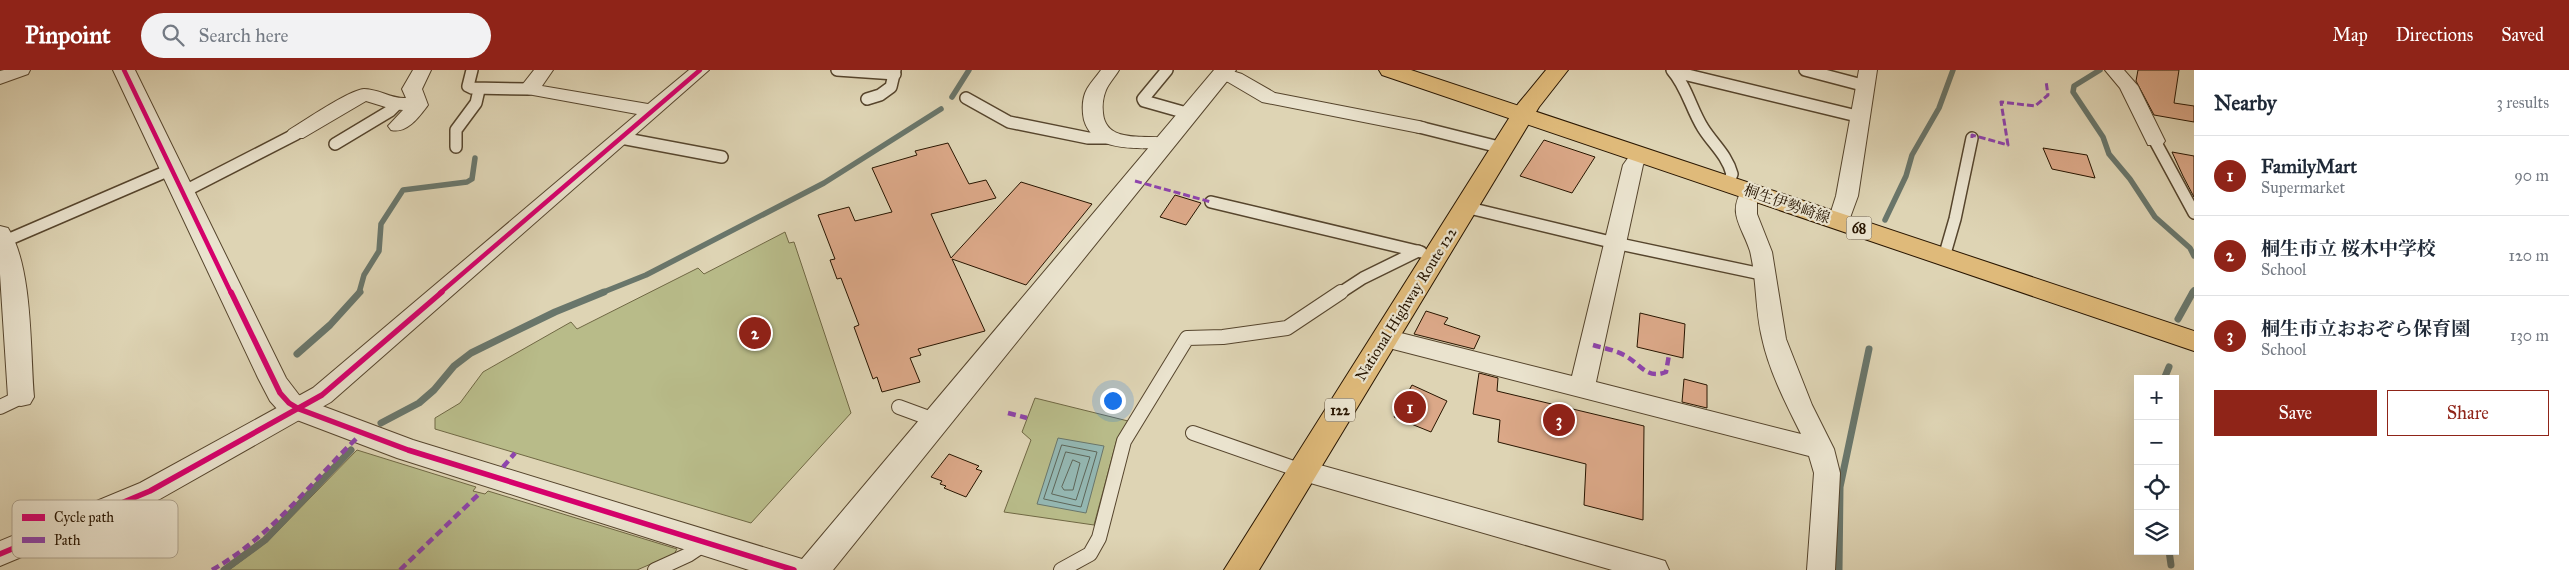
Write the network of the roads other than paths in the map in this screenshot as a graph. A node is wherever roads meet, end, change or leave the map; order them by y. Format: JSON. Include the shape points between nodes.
{"nodes":[{"id":1,"x":21,"y":70,"type":"edge"},
{"id":2,"x":124,"y":70,"type":"edge"},
{"id":3,"x":422,"y":70,"type":"edge"},
{"id":4,"x":472,"y":70,"type":"edge"},
{"id":5,"x":544,"y":70,"type":"edge"},
{"id":6,"x":700,"y":70,"type":"edge"},
{"id":7,"x":1110,"y":70,"type":"edge"},
{"id":8,"x":1167,"y":70,"type":"edge"},
{"id":9,"x":1390,"y":70,"type":"edge"},
{"id":10,"x":1557,"y":70,"type":"edge"},
{"id":11,"x":1805,"y":70,"type":"edge"},
{"id":12,"x":2114,"y":70,"type":"edge"},
{"id":13,"x":837,"y":71,"type":"edge"},
{"id":14,"x":1673,"y":71,"type":"edge"},
{"id":15,"x":895,"y":72,"type":"edge"},
{"id":16,"x":1224,"y":72,"type":"edge"},
{"id":17,"x":0,"y":78,"type":"edge"},
{"id":18,"x":1867,"y":78,"type":"edge"},
{"id":19,"x":529,"y":89,"type":"junction"},
{"id":20,"x":479,"y":90,"type":"junction"},
{"id":21,"x":966,"y":98,"type":"dead end"},
{"id":22,"x":867,"y":99,"type":"dead end"},
{"id":23,"x":417,"y":101,"type":"junction"},
{"id":24,"x":396,"y":105,"type":"junction"},
{"id":25,"x":653,"y":111,"type":"junction"},
{"id":26,"x":1190,"y":114,"type":"junction"},
{"id":27,"x":1524,"y":114,"type":"junction"},
{"id":28,"x":1861,"y":117,"type":"junction"},
{"id":29,"x":398,"y":126,"type":"dead end"},
{"id":30,"x":1419,"y":127,"type":"joint"},
{"id":31,"x":296,"y":134,"type":"joint"},
{"id":32,"x":622,"y":138,"type":"junction"},
{"id":33,"x":1108,"y":138,"type":"junction"},
{"id":34,"x":1972,"y":138,"type":"dead end"},
{"id":35,"x":2155,"y":141,"type":"joint"},
{"id":36,"x":1166,"y":143,"type":"junction"},
{"id":37,"x":335,"y":144,"type":"dead end"},
{"id":38,"x":456,"y":147,"type":"dead end"},
{"id":39,"x":1503,"y":148,"type":"junction"},
{"id":40,"x":1640,"y":155,"type":"junction"},
{"id":41,"x":722,"y":157,"type":"dead end"},
{"id":42,"x":177,"y":181,"type":"junction"},
{"id":43,"x":1739,"y":188,"type":"junction"},
{"id":44,"x":1211,"y":202,"type":"dead end"},
{"id":45,"x":1465,"y":206,"type":"junction"},
{"id":46,"x":2194,"y":214,"type":"edge"},
{"id":47,"x":1839,"y":222,"type":"junction"},
{"id":48,"x":2,"y":237,"type":"edge"},
{"id":49,"x":1615,"y":243,"type":"junction"},
{"id":50,"x":1427,"y":253,"type":"junction"},
{"id":51,"x":1944,"y":257,"type":"junction"},
{"id":52,"x":5,"y":268,"type":"edge"},
{"id":53,"x":1766,"y":275,"type":"junction"},
{"id":54,"x":1385,"y":338,"type":"junction"},
{"id":55,"x":2194,"y":341,"type":"edge"},
{"id":56,"x":1582,"y":388,"type":"junction"},
{"id":57,"x":10,"y":402,"type":"edge"},
{"id":58,"x":899,"y":407,"type":"dead end"},
{"id":59,"x":299,"y":408,"type":"junction"},
{"id":60,"x":937,"y":421,"type":"junction"},
{"id":61,"x":1193,"y":433,"type":"dead end"},
{"id":62,"x":1821,"y":449,"type":"junction"},
{"id":63,"x":1302,"y":471,"type":"junction"},
{"id":64,"x":129,"y":500,"type":"edge"},
{"id":65,"x":706,"y":543,"type":"junction"},
{"id":66,"x":12,"y":549,"type":"edge"},
{"id":67,"x":0,"y":554,"type":"edge"},
{"id":68,"x":655,"y":570,"type":"edge"},
{"id":69,"x":794,"y":570,"type":"edge"},
{"id":70,"x":813,"y":570,"type":"edge"},
{"id":71,"x":1061,"y":570,"type":"edge"},
{"id":72,"x":1241,"y":570,"type":"edge"},
{"id":73,"x":1655,"y":570,"type":"edge"},
{"id":74,"x":1821,"y":570,"type":"edge"}],
"edges":[{"from":1,"to":17,"type":"street"},
{"from":2,"to":42,"type":"street"},
{"from":3,"to":23,"type":"street","via":[[412,88]]},
{"from":4,"to":20,"type":"lane","via":[[468,86]]},
{"from":5,"to":19,"type":"street"},
{"from":6,"to":25,"type":"street"},
{"from":7,"to":33,"type":"street","via":[[1096,91],[1092,110],[1098,127]]},
{"from":8,"to":26,"type":"lane","via":[[1144,101]]},
{"from":9,"to":27,"type":"main road","number":"68"},
{"from":10,"to":27,"type":"main road","number":"122"},
{"from":11,"to":18,"type":"lane"},
{"from":12,"to":35,"type":"street","via":[[2129,86]]},
{"from":13,"to":15,"type":"lane"},
{"from":14,"to":28,"type":"lane"},
{"from":14,"to":43,"type":"lane","via":[[1686,89],[1703,128],[1731,168]]},
{"from":15,"to":22,"type":"lane","via":[[891,86],[880,95]]},
{"from":16,"to":26,"type":"street"},
{"from":16,"to":30,"type":"street","via":[[1269,98]]},
{"from":18,"to":28,"type":"street"},
{"from":19,"to":20,"type":"lane"},
{"from":19,"to":25,"type":"street"},
{"from":20,"to":38,"type":"lane","via":[[476,103],[456,130]]},
{"from":21,"to":33,"type":"lane","via":[[1009,122],[1088,138]]},
{"from":23,"to":24,"type":"street"},
{"from":23,"to":29,"type":"street","via":[[416,108]]},
{"from":24,"to":31,"type":"street","via":[[362,95]]},
{"from":24,"to":37,"type":"lane"},
{"from":25,"to":32,"type":"street"},
{"from":26,"to":36,"type":"street"},
{"from":27,"to":39,"type":"main road","name":"National Highway Route 122","number":"122"},
{"from":27,"to":40,"type":"main road","name":"桐生伊勢崎線","number":"68"},
{"from":28,"to":47,"type":"street"},
{"from":30,"to":39,"type":"lane"},
{"from":31,"to":42,"type":"lane"},
{"from":32,"to":41,"type":"lane"},
{"from":32,"to":59,"type":"street","via":[[331,389]]},
{"from":33,"to":36,"type":"street"},
{"from":34,"to":51,"type":"lane"},
{"from":35,"to":46,"type":"lane"},
{"from":36,"to":60,"type":"street"},
{"from":39,"to":45,"type":"main road","name":"National Highway Route 122","number":"122"},
{"from":40,"to":43,"type":"main road","name":"桐生伊勢崎線","number":"68"},
{"from":40,"to":49,"type":"street","via":[[1633,165]]},
{"from":42,"to":48,"type":"lane"},
{"from":42,"to":59,"type":"street","via":[[280,393]]},
{"from":43,"to":47,"type":"main road","name":"桐生伊勢崎線","number":"68"},
{"from":43,"to":53,"type":"street","via":[[1746,202],[1746,214]]},
{"from":44,"to":50,"type":"lane"},
{"from":45,"to":49,"type":"lane"},
{"from":45,"to":50,"type":"main road","name":"National Highway Route 122","number":"122"},
{"from":47,"to":51,"type":"main road","name":"桐生伊勢崎線","number":"68"},
{"from":48,"to":52,"type":"street"},
{"from":49,"to":53,"type":"lane"},
{"from":49,"to":56,"type":"street"},
{"from":50,"to":54,"type":"main road","name":"National Highway Route 122","number":"122"},
{"from":50,"to":71,"type":"lane","via":[[1363,278],[1287,328],[1223,337],[1187,338],[1124,441],[1099,538],[1090,554]]},
{"from":51,"to":55,"type":"main road","name":"桐生伊勢崎線","number":"68"},
{"from":52,"to":57,"type":"street"},
{"from":53,"to":62,"type":"street","via":[[1774,339],[1796,398]]},
{"from":54,"to":56,"type":"street"},
{"from":54,"to":63,"type":"main road","name":"National Highway Route 122","number":"122"},
{"from":56,"to":62,"type":"street"},
{"from":58,"to":60,"type":"lane"},
{"from":59,"to":64,"type":"street"},
{"from":59,"to":65,"type":"street","via":[[408,450]]},
{"from":60,"to":70,"type":"street"},
{"from":61,"to":63,"type":"lane"},
{"from":62,"to":74,"type":"street","via":[[1827,473]]},
{"from":63,"to":72,"type":"main road","name":"National Highway Route 122","number":"122"},
{"from":63,"to":73,"type":"street"},
{"from":65,"to":68,"type":"lane"},
{"from":65,"to":69,"type":"street"},
{"from":66,"to":67,"type":"street"}]}
